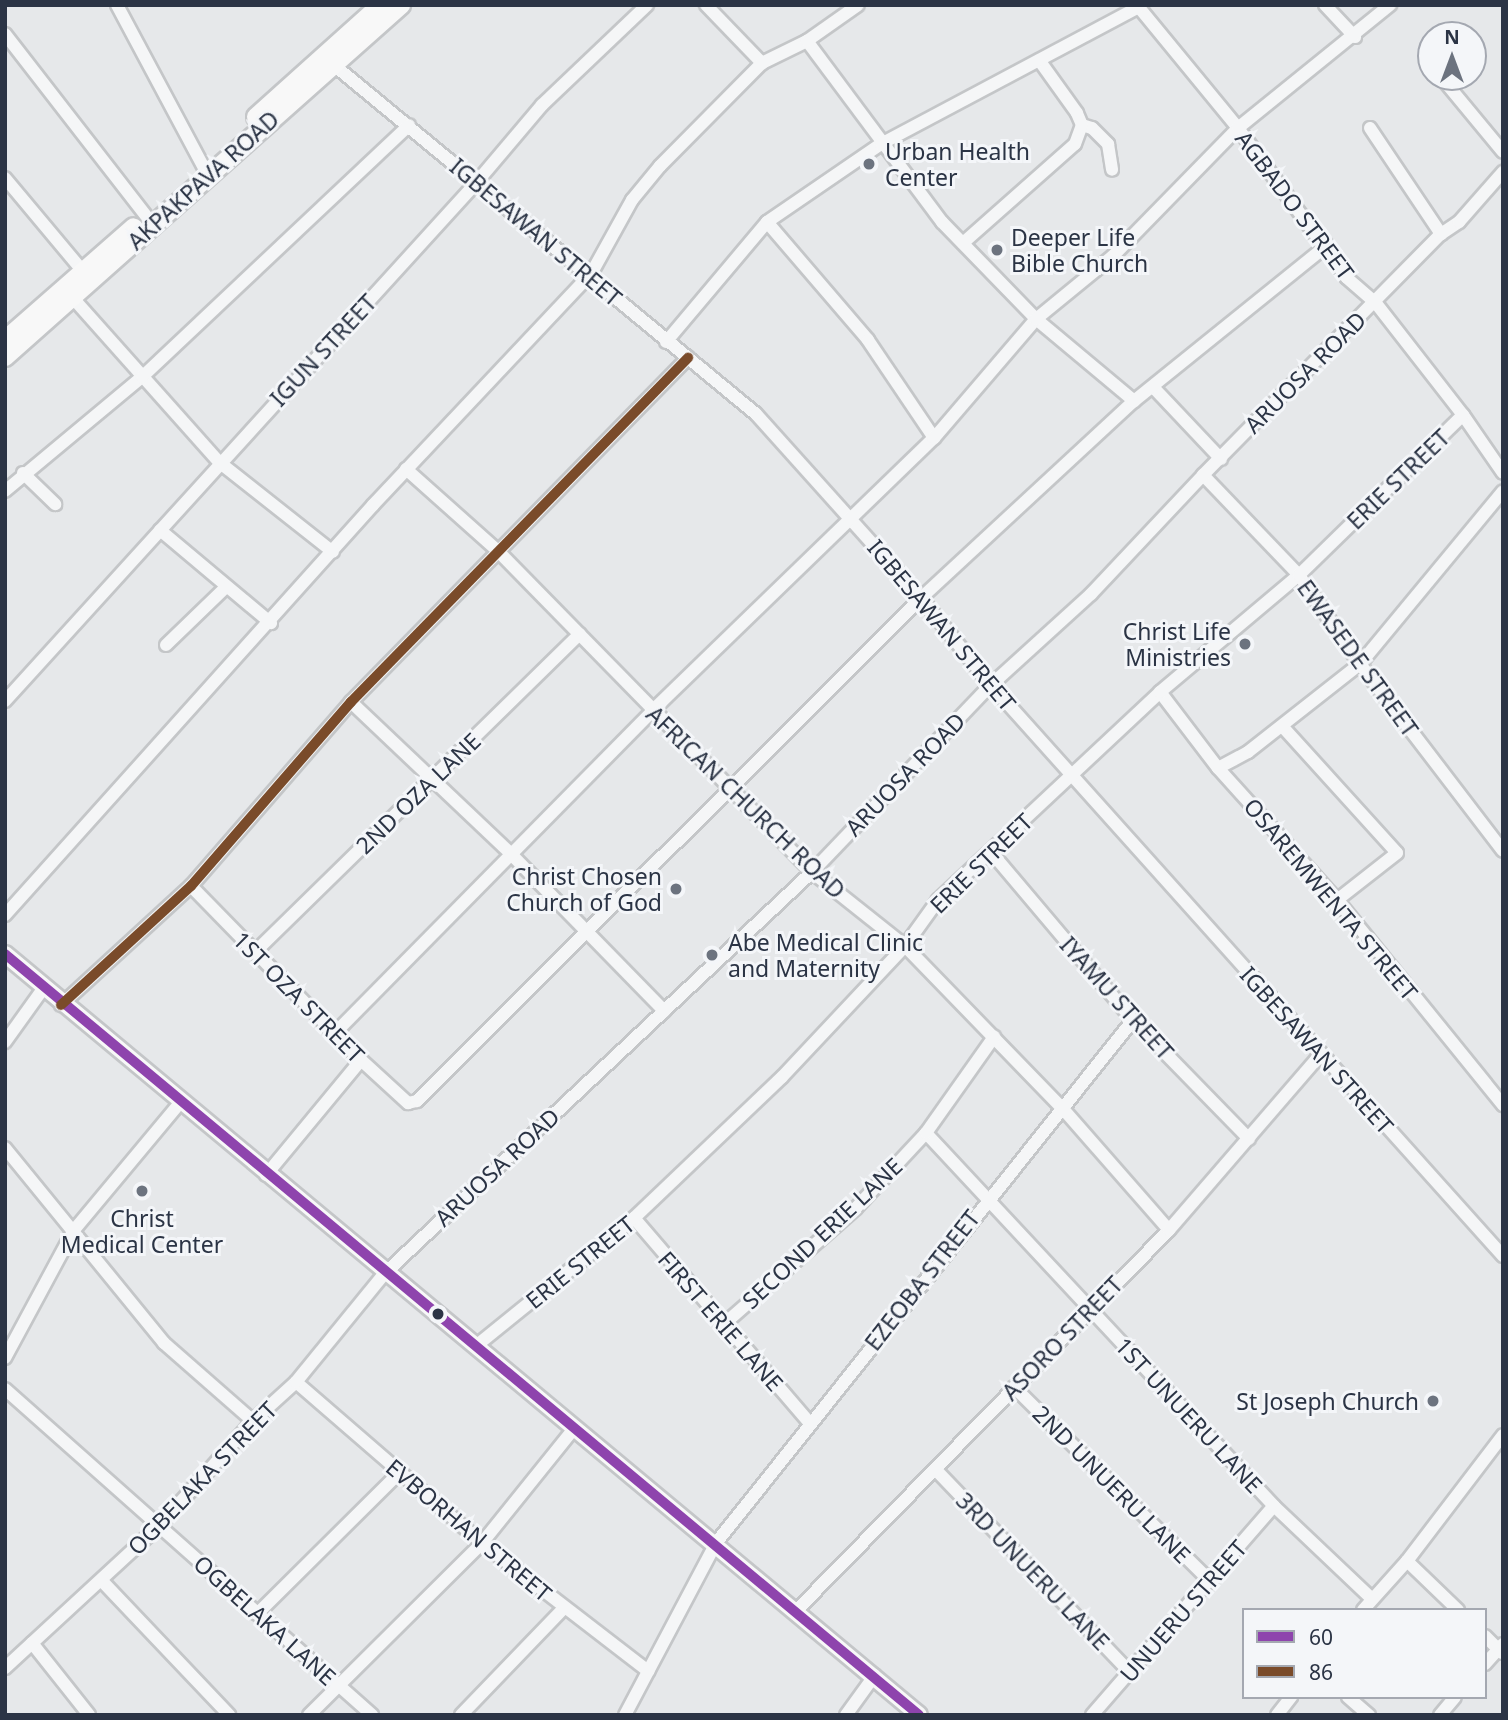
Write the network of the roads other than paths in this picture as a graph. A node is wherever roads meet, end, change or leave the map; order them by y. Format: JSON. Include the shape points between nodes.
{"nodes":[{"id":1,"x":117,"y":5,"type":"edge"},
{"id":2,"x":381,"y":5,"type":"edge"},
{"id":3,"x":401,"y":5,"type":"edge"},
{"id":4,"x":647,"y":5,"type":"edge"},
{"id":5,"x":706,"y":5,"type":"edge"},
{"id":6,"x":858,"y":5,"type":"edge"},
{"id":7,"x":1325,"y":5,"type":"edge"},
{"id":8,"x":1390,"y":5,"type":"edge"},
{"id":9,"x":1138,"y":6,"type":"edge"},
{"id":10,"x":5,"y":34,"type":"edge"},
{"id":11,"x":1355,"y":37,"type":"junction"},
{"id":12,"x":807,"y":41,"type":"junction"},
{"id":13,"x":327,"y":60,"type":"junction"},
{"id":14,"x":1039,"y":60,"type":"junction"},
{"id":15,"x":762,"y":63,"type":"junction"},
{"id":16,"x":1453,"y":91,"type":"edge"},
{"id":17,"x":409,"y":125,"type":"junction"},
{"id":18,"x":1083,"y":125,"type":"junction"},
{"id":19,"x":1238,"y":128,"type":"junction"},
{"id":20,"x":1370,"y":128,"type":"dead end"},
{"id":21,"x":881,"y":144,"type":"junction"},
{"id":22,"x":1503,"y":152,"type":"edge"},
{"id":23,"x":203,"y":166,"type":"junction"},
{"id":24,"x":1112,"y":170,"type":"dead end"},
{"id":25,"x":1503,"y":172,"type":"edge"},
{"id":26,"x":5,"y":178,"type":"edge"},
{"id":27,"x":476,"y":184,"type":"junction"},
{"id":28,"x":146,"y":216,"type":"junction"},
{"id":29,"x":767,"y":222,"type":"junction"},
{"id":30,"x":1441,"y":234,"type":"junction"},
{"id":31,"x":963,"y":243,"type":"junction"},
{"id":32,"x":1327,"y":245,"type":"junction"},
{"id":33,"x":82,"y":270,"type":"junction"},
{"id":34,"x":592,"y":274,"type":"junction"},
{"id":35,"x":72,"y":297,"type":"junction"},
{"id":36,"x":1374,"y":302,"type":"junction"},
{"id":37,"x":1036,"y":319,"type":"junction"},
{"id":38,"x":5,"y":340,"type":"edge"},
{"id":39,"x":666,"y":342,"type":"junction"},
{"id":40,"x":5,"y":357,"type":"edge"},
{"id":41,"x":688,"y":358,"type":"junction"},
{"id":42,"x":142,"y":377,"type":"junction"},
{"id":43,"x":1153,"y":387,"type":"junction"},
{"id":44,"x":1134,"y":401,"type":"junction"},
{"id":45,"x":1464,"y":415,"type":"junction"},
{"id":46,"x":934,"y":438,"type":"junction"},
{"id":47,"x":1221,"y":459,"type":"junction"},
{"id":48,"x":219,"y":462,"type":"junction"},
{"id":49,"x":406,"y":469,"type":"junction"},
{"id":50,"x":1503,"y":472,"type":"edge"},
{"id":51,"x":23,"y":473,"type":"junction"},
{"id":52,"x":1203,"y":475,"type":"junction"},
{"id":53,"x":5,"y":491,"type":"edge"},
{"id":54,"x":1503,"y":491,"type":"edge"},
{"id":55,"x":55,"y":504,"type":"dead end"},
{"id":56,"x":849,"y":516,"type":"junction"},
{"id":57,"x":160,"y":530,"type":"junction"},
{"id":58,"x":497,"y":550,"type":"junction"},
{"id":59,"x":333,"y":552,"type":"junction"},
{"id":60,"x":1299,"y":575,"type":"junction"},
{"id":61,"x":225,"y":588,"type":"junction"},
{"id":62,"x":921,"y":598,"type":"junction"},
{"id":63,"x":271,"y":623,"type":"junction"},
{"id":64,"x":580,"y":634,"type":"junction"},
{"id":65,"x":166,"y":645,"type":"dead end"},
{"id":66,"x":1360,"y":664,"type":"junction"},
{"id":67,"x":991,"y":685,"type":"junction"},
{"id":68,"x":1160,"y":692,"type":"junction"},
{"id":69,"x":5,"y":701,"type":"edge"},
{"id":70,"x":351,"y":702,"type":"junction"},
{"id":71,"x":651,"y":712,"type":"junction"},
{"id":72,"x":1282,"y":726,"type":"junction"},
{"id":73,"x":1219,"y":768,"type":"junction"},
{"id":74,"x":1074,"y":775,"type":"junction"},
{"id":75,"x":431,"y":780,"type":"junction"},
{"id":76,"x":732,"y":789,"type":"junction"},
{"id":77,"x":1503,"y":851,"type":"edge"},
{"id":78,"x":991,"y":852,"type":"junction"},
{"id":79,"x":512,"y":855,"type":"junction"},
{"id":80,"x":812,"y":872,"type":"junction"},
{"id":81,"x":191,"y":886,"type":"junction"},
{"id":82,"x":1337,"y":900,"type":"junction"},
{"id":83,"x":5,"y":915,"type":"edge"},
{"id":84,"x":588,"y":933,"type":"junction"},
{"id":85,"x":905,"y":946,"type":"junction"},
{"id":86,"x":256,"y":951,"type":"junction"},
{"id":87,"x":5,"y":954,"type":"edge"},
{"id":88,"x":43,"y":989,"type":"junction"},
{"id":89,"x":61,"y":1005,"type":"junction"},
{"id":90,"x":664,"y":1011,"type":"junction"},
{"id":91,"x":1133,"y":1020,"type":"junction"},
{"id":92,"x":334,"y":1034,"type":"junction"},
{"id":93,"x":995,"y":1037,"type":"junction"},
{"id":94,"x":5,"y":1042,"type":"edge"},
{"id":95,"x":1320,"y":1055,"type":"junction"},
{"id":96,"x":361,"y":1060,"type":"junction"},
{"id":97,"x":180,"y":1103,"type":"junction"},
{"id":98,"x":1503,"y":1105,"type":"edge"},
{"id":99,"x":1064,"y":1110,"type":"junction"},
{"id":100,"x":926,"y":1133,"type":"junction"},
{"id":101,"x":1249,"y":1139,"type":"junction"},
{"id":102,"x":5,"y":1148,"type":"edge"},
{"id":103,"x":266,"y":1175,"type":"junction"},
{"id":104,"x":986,"y":1199,"type":"junction"},
{"id":105,"x":634,"y":1218,"type":"junction"},
{"id":106,"x":74,"y":1230,"type":"junction"},
{"id":107,"x":1169,"y":1230,"type":"junction"},
{"id":108,"x":1503,"y":1256,"type":"edge"},
{"id":109,"x":384,"y":1274,"type":"junction"},
{"id":110,"x":1090,"y":1307,"type":"junction"},
{"id":111,"x":723,"y":1325,"type":"junction"},
{"id":112,"x":476,"y":1346,"type":"junction"},
{"id":113,"x":5,"y":1357,"type":"edge"},
{"id":114,"x":296,"y":1382,"type":"junction"},
{"id":115,"x":1014,"y":1387,"type":"junction"},
{"id":116,"x":5,"y":1389,"type":"edge"},
{"id":117,"x":253,"y":1421,"type":"junction"},
{"id":118,"x":810,"y":1423,"type":"junction"},
{"id":119,"x":573,"y":1430,"type":"junction"},
{"id":120,"x":1503,"y":1435,"type":"edge"},
{"id":121,"x":936,"y":1470,"type":"junction"},
{"id":122,"x":400,"y":1472,"type":"junction"},
{"id":123,"x":1274,"y":1506,"type":"junction"},
{"id":124,"x":159,"y":1526,"type":"junction"},
{"id":125,"x":482,"y":1543,"type":"junction"},
{"id":126,"x":716,"y":1543,"type":"junction"},
{"id":127,"x":1408,"y":1561,"type":"junction"},
{"id":128,"x":102,"y":1581,"type":"junction"},
{"id":129,"x":1210,"y":1581,"type":"junction"},
{"id":130,"x":1372,"y":1599,"type":"junction"},
{"id":131,"x":564,"y":1608,"type":"junction"},
{"id":132,"x":1365,"y":1608,"type":"edge"},
{"id":133,"x":1456,"y":1608,"type":"edge"},
{"id":134,"x":794,"y":1613,"type":"junction"},
{"id":135,"x":257,"y":1614,"type":"junction"},
{"id":136,"x":32,"y":1643,"type":"junction"},
{"id":137,"x":1501,"y":1648,"type":"edge"},
{"id":138,"x":1487,"y":1662,"type":"edge"},
{"id":139,"x":5,"y":1668,"type":"edge"},
{"id":140,"x":648,"y":1671,"type":"junction"},
{"id":141,"x":1130,"y":1672,"type":"junction"},
{"id":142,"x":876,"y":1675,"type":"junction"},
{"id":143,"x":339,"y":1685,"type":"junction"},
{"id":144,"x":1289,"y":1699,"type":"edge"},
{"id":145,"x":1350,"y":1699,"type":"edge"},
{"id":146,"x":1453,"y":1699,"type":"edge"},
{"id":147,"x":89,"y":1715,"type":"edge"},
{"id":148,"x":229,"y":1715,"type":"edge"},
{"id":149,"x":309,"y":1715,"type":"edge"},
{"id":150,"x":372,"y":1715,"type":"edge"},
{"id":151,"x":461,"y":1715,"type":"edge"},
{"id":152,"x":625,"y":1715,"type":"edge"},
{"id":153,"x":846,"y":1715,"type":"edge"},
{"id":154,"x":919,"y":1715,"type":"edge"},
{"id":155,"x":1092,"y":1715,"type":"edge"},
{"id":156,"x":1277,"y":1715,"type":"edge"},
{"id":157,"x":1369,"y":1715,"type":"edge"},
{"id":158,"x":1440,"y":1715,"type":"edge"}],
"edges":[{"from":1,"to":23,"type":"street"},
{"from":2,"to":13,"type":"highway","name":"AKPAKPAVA ROAD"},
{"from":3,"to":13,"type":"highway","name":"AKPAKPAVA ROAD"},
{"from":4,"to":27,"type":"street","name":"IGUN STREET","via":[[542,105]]},
{"from":5,"to":15,"type":"street"},
{"from":6,"to":12,"type":"street"},
{"from":7,"to":11,"type":"street"},
{"from":8,"to":11,"type":"street"},
{"from":9,"to":14,"type":"street"},
{"from":9,"to":19,"type":"street","name":"AGBADO STREET"},
{"from":10,"to":28,"type":"street"},
{"from":11,"to":19,"type":"street"},
{"from":12,"to":15,"type":"street"},
{"from":12,"to":21,"type":"street"},
{"from":13,"to":17,"type":"street","name":"IGBESAWAN STREET"},
{"from":13,"to":23,"type":"highway","name":"AKPAKPAVA ROAD"},
{"from":13,"to":35,"type":"highway","name":"AKPAKPAVA ROAD"},
{"from":14,"to":18,"type":"street"},
{"from":14,"to":21,"type":"street"},
{"from":15,"to":34,"type":"street","via":[[632,200]]},
{"from":16,"to":22,"type":"street"},
{"from":17,"to":27,"type":"street","name":"IGBESAWAN STREET"},
{"from":17,"to":42,"type":"street"},
{"from":18,"to":24,"type":"street","via":[[1108,145]]},
{"from":18,"to":31,"type":"street","via":[[1075,144]]},
{"from":19,"to":32,"type":"street","name":"AGBADO STREET"},
{"from":19,"to":37,"type":"street","via":[[1113,256]]},
{"from":20,"to":30,"type":"street"},
{"from":21,"to":29,"type":"street"},
{"from":21,"to":31,"type":"street"},
{"from":23,"to":28,"type":"highway","name":"AKPAKPAVA ROAD"},
{"from":25,"to":30,"type":"street","name":"ARUOSA ROAD","via":[[1459,222]]},
{"from":26,"to":33,"type":"street"},
{"from":27,"to":34,"type":"street","name":"IGBESAWAN STREET"},
{"from":27,"to":48,"type":"street","name":"IGUN STREET"},
{"from":28,"to":33,"type":"highway","name":"AKPAKPAVA ROAD"},
{"from":29,"to":39,"type":"street"},
{"from":29,"to":46,"type":"street","via":[[869,340]]},
{"from":30,"to":36,"type":"street","name":"ARUOSA ROAD"},
{"from":31,"to":37,"type":"street"},
{"from":32,"to":36,"type":"street","name":"AGBADO STREET","via":[[1347,278]]},
{"from":32,"to":43,"type":"street"},
{"from":33,"to":38,"type":"highway","name":"AKPAKPAVA ROAD"},
{"from":34,"to":39,"type":"street","name":"IGBESAWAN STREET"},
{"from":34,"to":49,"type":"street"},
{"from":35,"to":40,"type":"highway","name":"AKPAKPAVA ROAD"},
{"from":35,"to":42,"type":"street"},
{"from":36,"to":45,"type":"street","name":"AGBADO STREET"},
{"from":36,"to":47,"type":"street","name":"ARUOSA ROAD"},
{"from":37,"to":44,"type":"street"},
{"from":37,"to":46,"type":"street"},
{"from":39,"to":41,"type":"street","name":"IGBESAWAN STREET"},
{"from":41,"to":56,"type":"street","name":"IGBESAWAN STREET","via":[[756,414]]},
{"from":41,"to":58,"type":"street"},
{"from":42,"to":48,"type":"street"},
{"from":42,"to":51,"type":"street"},
{"from":43,"to":44,"type":"street"},
{"from":43,"to":47,"type":"street"},
{"from":44,"to":62,"type":"street"},
{"from":45,"to":50,"type":"street","name":"AGBADO STREET"},
{"from":45,"to":60,"type":"street","name":"ERIE STREET"},
{"from":46,"to":56,"type":"street"},
{"from":47,"to":52,"type":"street","name":"ARUOSA ROAD"},
{"from":48,"to":57,"type":"street","name":"IGUN STREET"},
{"from":48,"to":59,"type":"street"},
{"from":49,"to":58,"type":"street","name":"AFRICAN CHURCH ROAD"},
{"from":49,"to":59,"type":"street"},
{"from":51,"to":53,"type":"street"},
{"from":51,"to":55,"type":"street"},
{"from":52,"to":60,"type":"street","name":"EWASEDE STREET"},
{"from":52,"to":67,"type":"street","name":"ARUOSA ROAD","via":[[1091,594]]},
{"from":54,"to":66,"type":"street"},
{"from":56,"to":62,"type":"street","name":"IGBESAWAN STREET"},
{"from":56,"to":71,"type":"street"},
{"from":57,"to":61,"type":"street"},
{"from":57,"to":69,"type":"street","name":"IGUN STREET"},
{"from":58,"to":64,"type":"street","name":"AFRICAN CHURCH ROAD"},
{"from":58,"to":70,"type":"street"},
{"from":59,"to":63,"type":"street"},
{"from":60,"to":66,"type":"street","name":"EWASEDE STREET"},
{"from":60,"to":68,"type":"street","name":"ERIE STREET"},
{"from":61,"to":63,"type":"street"},
{"from":61,"to":65,"type":"street"},
{"from":62,"to":67,"type":"street","name":"IGBESAWAN STREET"},
{"from":62,"to":76,"type":"street"},
{"from":63,"to":83,"type":"street"},
{"from":64,"to":71,"type":"street","name":"AFRICAN CHURCH ROAD"},
{"from":64,"to":75,"type":"street","name":"2ND OZA LANE"},
{"from":66,"to":72,"type":"street"},
{"from":66,"to":77,"type":"street","name":"EWASEDE STREET"},
{"from":67,"to":74,"type":"street","name":"IGBESAWAN STREET"},
{"from":67,"to":80,"type":"street","name":"ARUOSA ROAD"},
{"from":68,"to":73,"type":"street","name":"OSAREMWENTA STREET"},
{"from":68,"to":74,"type":"street","name":"ERIE STREET"},
{"from":70,"to":75,"type":"street"},
{"from":70,"to":81,"type":"street"},
{"from":71,"to":76,"type":"street","name":"AFRICAN CHURCH ROAD"},
{"from":71,"to":79,"type":"street"},
{"from":72,"to":73,"type":"street"},
{"from":72,"to":82,"type":"street","via":[[1397,853]]},
{"from":73,"to":82,"type":"street","name":"OSAREMWENTA STREET"},
{"from":74,"to":78,"type":"street","name":"ERIE STREET"},
{"from":74,"to":95,"type":"street","name":"IGBESAWAN STREET"},
{"from":75,"to":79,"type":"street"},
{"from":75,"to":86,"type":"street","name":"2ND OZA LANE"},
{"from":76,"to":80,"type":"street","name":"AFRICAN CHURCH ROAD"},
{"from":76,"to":84,"type":"street"},
{"from":78,"to":85,"type":"street","name":"ERIE STREET","via":[[938,900]]},
{"from":78,"to":91,"type":"street","name":"IYAMU STREET"},
{"from":79,"to":84,"type":"street"},
{"from":79,"to":92,"type":"street"},
{"from":80,"to":85,"type":"street","name":"AFRICAN CHURCH ROAD"},
{"from":80,"to":90,"type":"street","name":"ARUOSA ROAD"},
{"from":81,"to":86,"type":"street","name":"1ST OZA STREET"},
{"from":81,"to":89,"type":"street"},
{"from":82,"to":98,"type":"street","name":"OSAREMWENTA STREET"},
{"from":84,"to":90,"type":"street"},
{"from":84,"to":96,"type":"street","name":"1ST OZA STREET","via":[[412,1103]]},
{"from":85,"to":93,"type":"street","name":"AFRICAN CHURCH ROAD"},
{"from":85,"to":105,"type":"street","name":"ERIE STREET","via":[[782,1077]]},
{"from":86,"to":92,"type":"street","name":"1ST OZA STREET"},
{"from":87,"to":88,"type":"main road"},
{"from":88,"to":89,"type":"main road"},
{"from":88,"to":94,"type":"street"},
{"from":89,"to":97,"type":"main road"},
{"from":90,"to":109,"type":"street","name":"ARUOSA ROAD"},
{"from":91,"to":99,"type":"street","name":"EZEOBA STREET"},
{"from":91,"to":101,"type":"street","name":"IYAMU STREET"},
{"from":92,"to":96,"type":"street","name":"1ST OZA STREET"},
{"from":93,"to":99,"type":"street","name":"AFRICAN CHURCH ROAD"},
{"from":93,"to":100,"type":"street","name":"SECOND ERIE LANE"},
{"from":95,"to":101,"type":"street","name":"ASORO STREET"},
{"from":95,"to":108,"type":"street","name":"IGBESAWAN STREET"},
{"from":96,"to":103,"type":"street"},
{"from":97,"to":103,"type":"main road"},
{"from":97,"to":106,"type":"street"},
{"from":99,"to":104,"type":"street","name":"EZEOBA STREET"},
{"from":99,"to":107,"type":"street","name":"AFRICAN CHURCH ROAD"},
{"from":100,"to":104,"type":"street","name":"1ST UNUERU LANE"},
{"from":100,"to":111,"type":"street","name":"SECOND ERIE LANE","via":[[856,1208]]},
{"from":101,"to":107,"type":"street","name":"ASORO STREET"},
{"from":102,"to":106,"type":"street"},
{"from":103,"to":109,"type":"main road"},
{"from":104,"to":110,"type":"street","name":"1ST UNUERU LANE"},
{"from":104,"to":118,"type":"street","name":"EZEOBA STREET"},
{"from":105,"to":111,"type":"street","name":"FIRST ERIE LANE"},
{"from":105,"to":112,"type":"street","name":"ERIE STREET"},
{"from":106,"to":113,"type":"street"},
{"from":106,"to":117,"type":"street","via":[[164,1343]]},
{"from":107,"to":110,"type":"street","name":"ASORO STREET"},
{"from":109,"to":112,"type":"main road"},
{"from":109,"to":114,"type":"street","name":"OGBELAKA STREET"},
{"from":110,"to":115,"type":"street","name":"ASORO STREET"},
{"from":110,"to":123,"type":"street","name":"1ST UNUERU LANE"},
{"from":111,"to":118,"type":"street","name":"FIRST ERIE LANE"},
{"from":112,"to":119,"type":"main road","via":[[471,1346]]},
{"from":114,"to":117,"type":"street","name":"OGBELAKA STREET"},
{"from":114,"to":122,"type":"street","name":"EVBORHAN STREET"},
{"from":115,"to":121,"type":"street","name":"ASORO STREET"},
{"from":115,"to":129,"type":"street","name":"2ND UNUERU LANE"},
{"from":116,"to":124,"type":"street","name":"OGBELAKA LANE"},
{"from":117,"to":124,"type":"street","name":"OGBELAKA STREET"},
{"from":118,"to":126,"type":"street","name":"EZEOBA STREET"},
{"from":119,"to":125,"type":"street"},
{"from":119,"to":126,"type":"main road"},
{"from":120,"to":127,"type":"street"},
{"from":121,"to":134,"type":"street","name":"ASORO STREET"},
{"from":121,"to":141,"type":"street","name":"3RD UNUERU LANE"},
{"from":122,"to":125,"type":"street","name":"EVBORHAN STREET"},
{"from":122,"to":135,"type":"street"},
{"from":123,"to":129,"type":"street","name":"UNUERU STREET"},
{"from":123,"to":130,"type":"street","name":"1ST UNUERU LANE"},
{"from":124,"to":128,"type":"street","name":"OGBELAKA STREET"},
{"from":124,"to":135,"type":"street","name":"OGBELAKA LANE"},
{"from":125,"to":131,"type":"street","name":"EVBORHAN STREET"},
{"from":125,"to":143,"type":"street"},
{"from":126,"to":134,"type":"main road"},
{"from":126,"to":140,"type":"street","name":"EZEOBA STREET"},
{"from":127,"to":130,"type":"street"},
{"from":127,"to":133,"type":"street"},
{"from":128,"to":136,"type":"street","name":"OGBELAKA STREET"},
{"from":128,"to":148,"type":"street"},
{"from":129,"to":141,"type":"street","name":"UNUERU STREET"},
{"from":130,"to":132,"type":"street"},
{"from":131,"to":140,"type":"street","name":"EVBORHAN STREET"},
{"from":131,"to":151,"type":"street"},
{"from":134,"to":142,"type":"main road"},
{"from":135,"to":143,"type":"street","name":"OGBELAKA LANE"},
{"from":136,"to":139,"type":"street","name":"OGBELAKA STREET"},
{"from":136,"to":147,"type":"street"},
{"from":137,"to":138,"type":"street"},
{"from":140,"to":152,"type":"street","name":"EZEOBA STREET"},
{"from":141,"to":155,"type":"street","name":"UNUERU STREET"},
{"from":142,"to":153,"type":"street"},
{"from":142,"to":154,"type":"main road"},
{"from":143,"to":149,"type":"street"},
{"from":143,"to":150,"type":"street","name":"OGBELAKA LANE"},
{"from":144,"to":156,"type":"street"},
{"from":145,"to":157,"type":"street"},
{"from":146,"to":158,"type":"street"}]}
